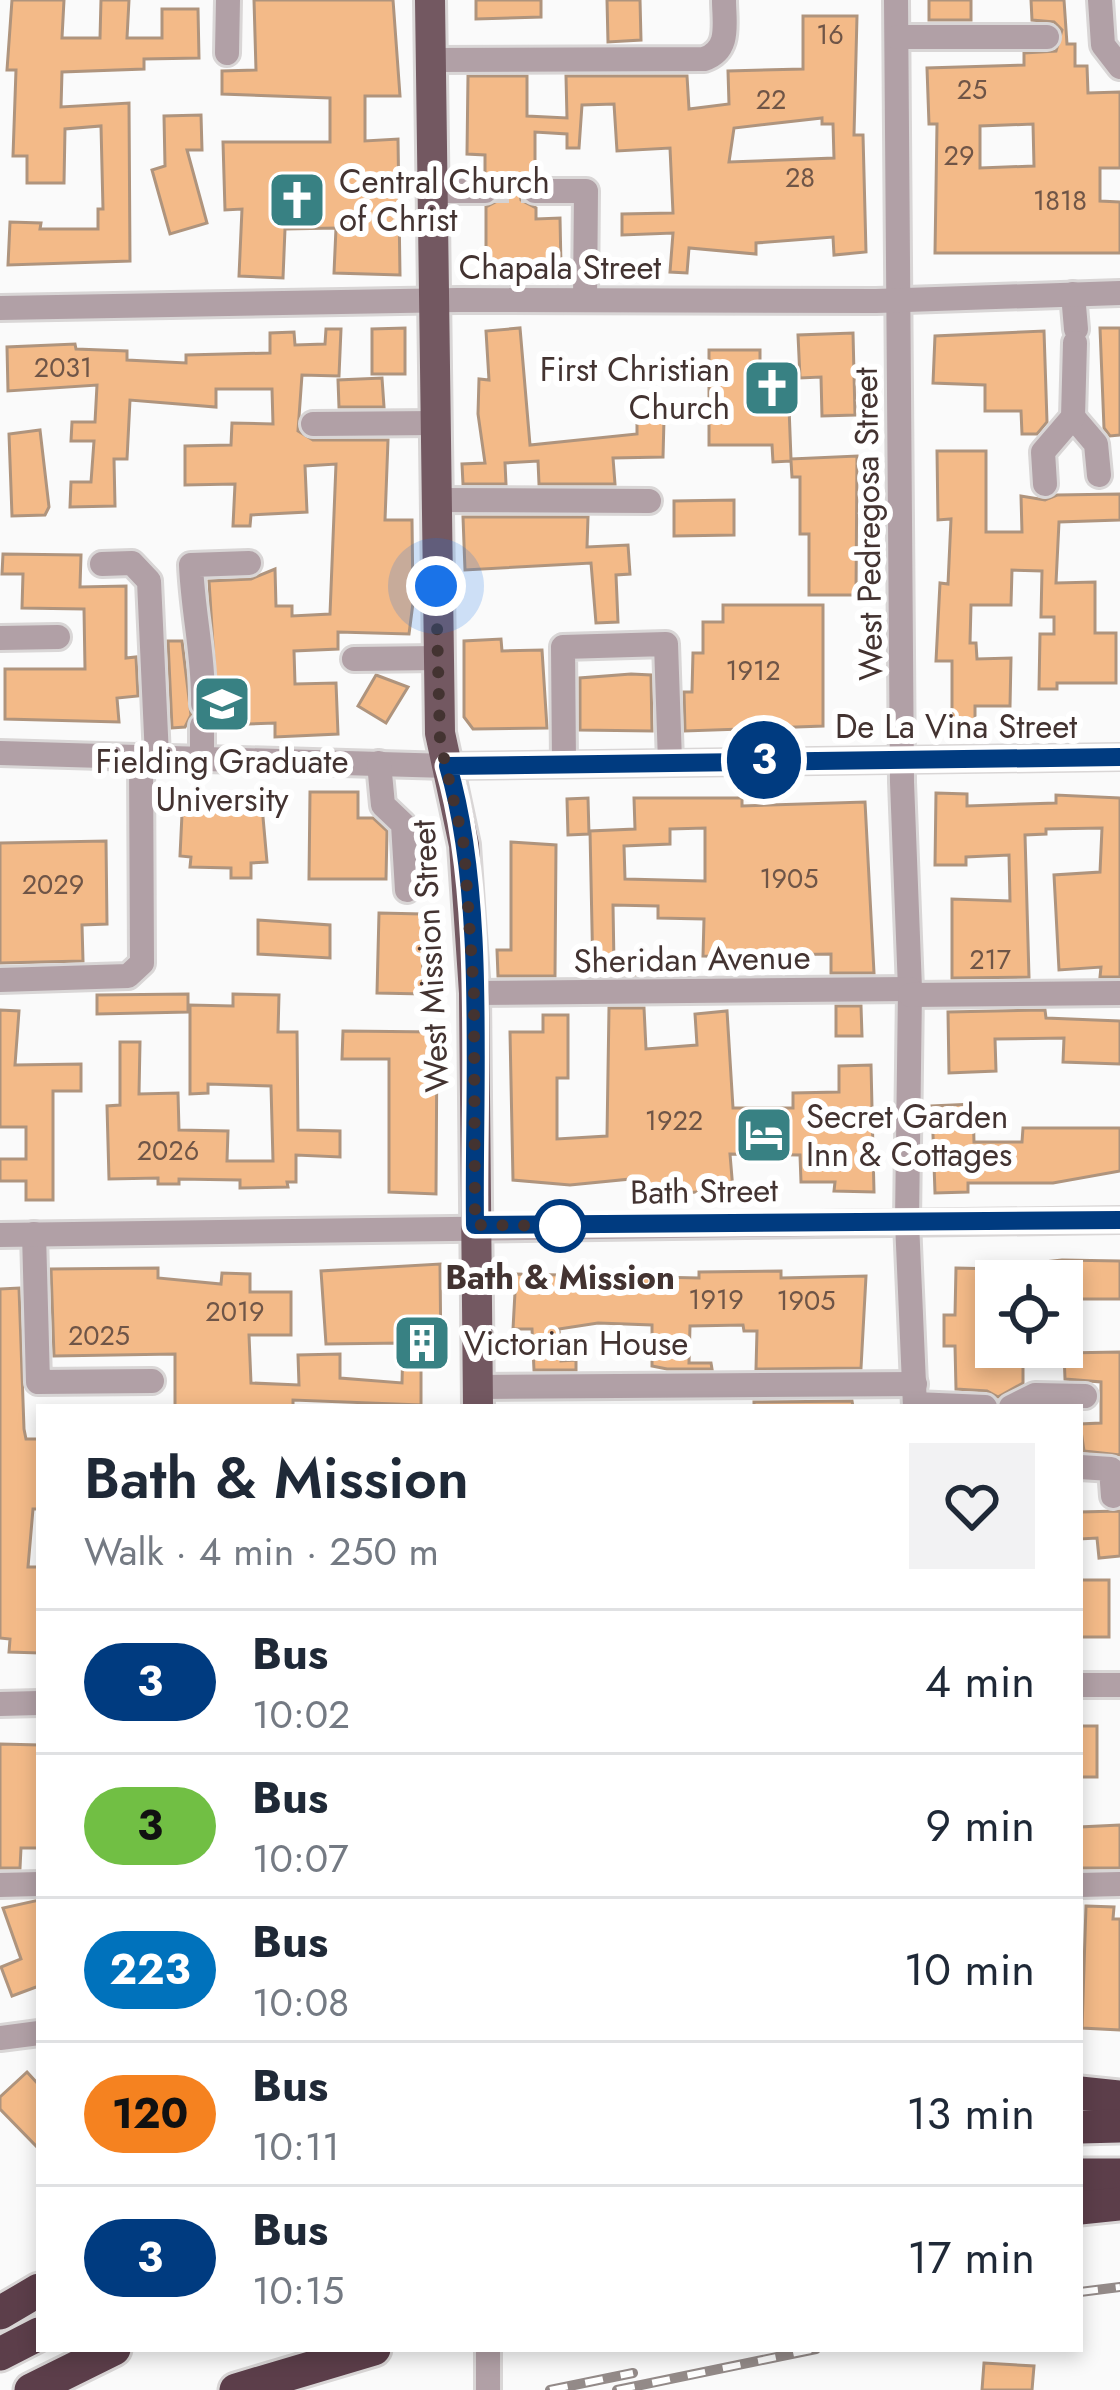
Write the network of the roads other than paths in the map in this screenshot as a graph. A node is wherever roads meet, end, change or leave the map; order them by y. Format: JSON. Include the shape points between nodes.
{"nodes":[{"id":1,"x":228,"y":0,"type":"edge"},
{"id":2,"x":430,"y":0,"type":"edge"},
{"id":3,"x":724,"y":0,"type":"edge"},
{"id":4,"x":896,"y":0,"type":"edge"},
{"id":5,"x":1100,"y":0,"type":"edge"},
{"id":6,"x":897,"y":37,"type":"junction"},
{"id":7,"x":1046,"y":38,"type":"dead end"},
{"id":8,"x":227,"y":53,"type":"dead end"},
{"id":9,"x":431,"y":59,"type":"junction"},
{"id":10,"x":1120,"y":67,"type":"edge"},
{"id":11,"x":433,"y":191,"type":"junction"},
{"id":12,"x":485,"y":191,"type":"tunnel mouth"},
{"id":13,"x":536,"y":191,"type":"tunnel mouth"},
{"id":14,"x":1073,"y":293,"type":"junction"},
{"id":15,"x":1120,"y":293,"type":"edge"},
{"id":16,"x":434,"y":300,"type":"junction"},
{"id":17,"x":585,"y":300,"type":"junction"},
{"id":18,"x":899,"y":300,"type":"junction"},
{"id":19,"x":0,"y":308,"type":"edge"},
{"id":20,"x":1073,"y":417,"type":"junction"},
{"id":21,"x":435,"y":423,"type":"junction"},
{"id":22,"x":313,"y":424,"type":"dead end"},
{"id":23,"x":1099,"y":475,"type":"dead end"},
{"id":24,"x":1045,"y":484,"type":"dead end"},
{"id":25,"x":435,"y":500,"type":"junction"},
{"id":26,"x":649,"y":500,"type":"dead end"},
{"id":27,"x":248,"y":563,"type":"dead end"},
{"id":28,"x":102,"y":565,"type":"dead end"},
{"id":29,"x":0,"y":638,"type":"edge"},
{"id":30,"x":58,"y":638,"type":"dead end"},
{"id":31,"x":438,"y":658,"type":"junction"},
{"id":32,"x":354,"y":659,"type":"dead end"},
{"id":33,"x":0,"y":753,"type":"edge"},
{"id":34,"x":149,"y":756,"type":"junction"},
{"id":35,"x":1120,"y":757,"type":"edge"},
{"id":36,"x":202,"y":758,"type":"junction"},
{"id":37,"x":903,"y":759,"type":"junction"},
{"id":38,"x":670,"y":762,"type":"junction"},
{"id":39,"x":379,"y":763,"type":"junction"},
{"id":40,"x":564,"y":763,"type":"junction"},
{"id":41,"x":448,"y":766,"type":"junction"},
{"id":42,"x":407,"y":890,"type":"dead end"},
{"id":43,"x":0,"y":980,"type":"edge"},
{"id":44,"x":910,"y":992,"type":"junction"},
{"id":45,"x":1120,"y":993,"type":"edge"},
{"id":46,"x":474,"y":994,"type":"junction"},
{"id":47,"x":1120,"y":1220,"type":"edge"},
{"id":48,"x":907,"y":1222,"type":"junction"},
{"id":49,"x":475,"y":1225,"type":"junction"},
{"id":50,"x":34,"y":1234,"type":"junction"},
{"id":51,"x":0,"y":1235,"type":"edge"},
{"id":52,"x":152,"y":1381,"type":"dead end"},
{"id":53,"x":703,"y":1396,"type":"edge"},
{"id":54,"x":1084,"y":1396,"type":"dead end"},
{"id":55,"x":478,"y":1397,"type":"edge"},
{"id":56,"x":915,"y":1398,"type":"edge"},
{"id":57,"x":962,"y":1404,"type":"edge"},
{"id":58,"x":1017,"y":1404,"type":"edge"},
{"id":59,"x":1083,"y":1466,"type":"edge"},
{"id":60,"x":1113,"y":1496,"type":"dead end"},
{"id":61,"x":1083,"y":1685,"type":"edge"},
{"id":62,"x":1120,"y":1685,"type":"edge"},
{"id":63,"x":36,"y":1703,"type":"edge"},
{"id":64,"x":0,"y":1704,"type":"edge"},
{"id":65,"x":36,"y":1884,"type":"edge"},
{"id":66,"x":1120,"y":1884,"type":"edge"},
{"id":67,"x":0,"y":1885,"type":"edge"},
{"id":68,"x":1083,"y":1886,"type":"edge"},
{"id":69,"x":36,"y":2033,"type":"edge"},
{"id":70,"x":0,"y":2038,"type":"edge"},
{"id":71,"x":1083,"y":2093,"type":"edge"},
{"id":72,"x":1120,"y":2097,"type":"edge"},
{"id":73,"x":1120,"y":2126,"type":"edge"},
{"id":74,"x":1083,"y":2127,"type":"edge"},
{"id":75,"x":1083,"y":2175,"type":"edge"},
{"id":76,"x":1120,"y":2175,"type":"edge"},
{"id":77,"x":1120,"y":2204,"type":"edge"},
{"id":78,"x":1083,"y":2208,"type":"edge"},
{"id":79,"x":36,"y":2292,"type":"edge"},
{"id":80,"x":0,"y":2313,"type":"edge"},
{"id":81,"x":36,"y":2336,"type":"edge"},
{"id":82,"x":108,"y":2352,"type":"edge"},
{"id":83,"x":364,"y":2352,"type":"edge"},
{"id":84,"x":488,"y":2352,"type":"edge"},
{"id":85,"x":0,"y":2354,"type":"edge"},
{"id":86,"x":31,"y":2390,"type":"edge"},
{"id":87,"x":236,"y":2390,"type":"edge"},
{"id":88,"x":488,"y":2390,"type":"edge"}],
"edges":[{"from":1,"to":8,"type":"street"},
{"from":2,"to":9,"type":"main road","name":"West Mission Street"},
{"from":3,"to":9,"type":"street","via":[[724,41],[704,58]]},
{"from":4,"to":6,"type":"street","name":"West Pedregosa Street"},
{"from":5,"to":10,"type":"street","via":[[1103,45]]},
{"from":6,"to":7,"type":"street"},
{"from":6,"to":18,"type":"street","name":"West Pedregosa Street"},
{"from":9,"to":11,"type":"main road","name":"West Mission Street"},
{"from":11,"to":12,"type":"street"},
{"from":11,"to":16,"type":"main road","name":"West Mission Street"},
{"from":13,"to":17,"type":"street","via":[[586,191]]},
{"from":14,"to":15,"type":"street","name":"Chapala Street"},
{"from":14,"to":18,"type":"street","name":"Chapala Street"},
{"from":14,"to":20,"type":"street"},
{"from":16,"to":17,"type":"street","name":"Chapala Street"},
{"from":16,"to":19,"type":"street","name":"Chapala Street"},
{"from":16,"to":21,"type":"main road","name":"West Mission Street"},
{"from":17,"to":18,"type":"street","name":"Chapala Street"},
{"from":18,"to":37,"type":"street","name":"West Pedregosa Street"},
{"from":20,"to":23,"type":"street","via":[[1091,434]]},
{"from":20,"to":24,"type":"street","via":[[1043,452]]},
{"from":21,"to":22,"type":"street"},
{"from":21,"to":25,"type":"main road","name":"West Mission Street"},
{"from":25,"to":26,"type":"street"},
{"from":25,"to":31,"type":"main road","name":"West Mission Street"},
{"from":27,"to":36,"type":"street","via":[[191,565],[194,634],[204,651]]},
{"from":28,"to":34,"type":"street","via":[[132,563],[149,581]]},
{"from":29,"to":30,"type":"street"},
{"from":31,"to":32,"type":"street"},
{"from":31,"to":41,"type":"main road","name":"West Mission Street"},
{"from":33,"to":34,"type":"street","name":"De La Vina Street"},
{"from":34,"to":36,"type":"street","name":"De La Vina Street"},
{"from":34,"to":43,"type":"street","via":[[142,963],[128,976]]},
{"from":35,"to":37,"type":"street","name":"De La Vina Street"},
{"from":36,"to":39,"type":"street","name":"De La Vina Street"},
{"from":37,"to":38,"type":"street","name":"De La Vina Street"},
{"from":37,"to":44,"type":"street","name":"West Pedregosa Street"},
{"from":38,"to":40,"type":"street","name":"De La Vina Street"},
{"from":38,"to":40,"type":"street","via":[[666,644],[563,647]]},
{"from":39,"to":41,"type":"street","name":"De La Vina Street"},
{"from":39,"to":42,"type":"street","via":[[383,805],[404,824]]},
{"from":40,"to":41,"type":"street","name":"De La Vina Street"},
{"from":41,"to":46,"type":"main road","name":"West Mission Street","via":[[464,845]]},
{"from":44,"to":45,"type":"street","name":"Sheridan Avenue"},
{"from":44,"to":46,"type":"street","name":"Sheridan Avenue"},
{"from":44,"to":48,"type":"street","name":"West Pedregosa Street"},
{"from":46,"to":49,"type":"main road","name":"West Mission Street"},
{"from":47,"to":48,"type":"street","name":"Bath Street"},
{"from":48,"to":49,"type":"street","name":"Bath Street"},
{"from":48,"to":56,"type":"street","name":"West Pedregosa Street"},
{"from":49,"to":50,"type":"street","name":"Bath Street"},
{"from":49,"to":55,"type":"main road","name":"West Mission Street"},
{"from":50,"to":51,"type":"street","name":"Bath Street"},
{"from":50,"to":52,"type":"street","via":[[38,1382]]},
{"from":53,"to":55,"type":"street"},
{"from":53,"to":56,"type":"street"},
{"from":54,"to":58,"type":"street","via":[[1035,1395]]},
{"from":56,"to":57,"type":"street"},
{"from":59,"to":60,"type":"street","via":[[1111,1469]]},
{"from":61,"to":62,"type":"street"},
{"from":63,"to":64,"type":"street"},
{"from":65,"to":67,"type":"street"},
{"from":66,"to":68,"type":"street"},
{"from":69,"to":70,"type":"street"},
{"from":71,"to":72,"type":"highway"},
{"from":73,"to":74,"type":"highway"},
{"from":75,"to":76,"type":"highway"},
{"from":77,"to":78,"type":"highway"},
{"from":79,"to":80,"type":"highway"},
{"from":81,"to":85,"type":"highway"},
{"from":82,"to":86,"type":"highway"},
{"from":83,"to":87,"type":"highway"},
{"from":84,"to":88,"type":"street"}]}
